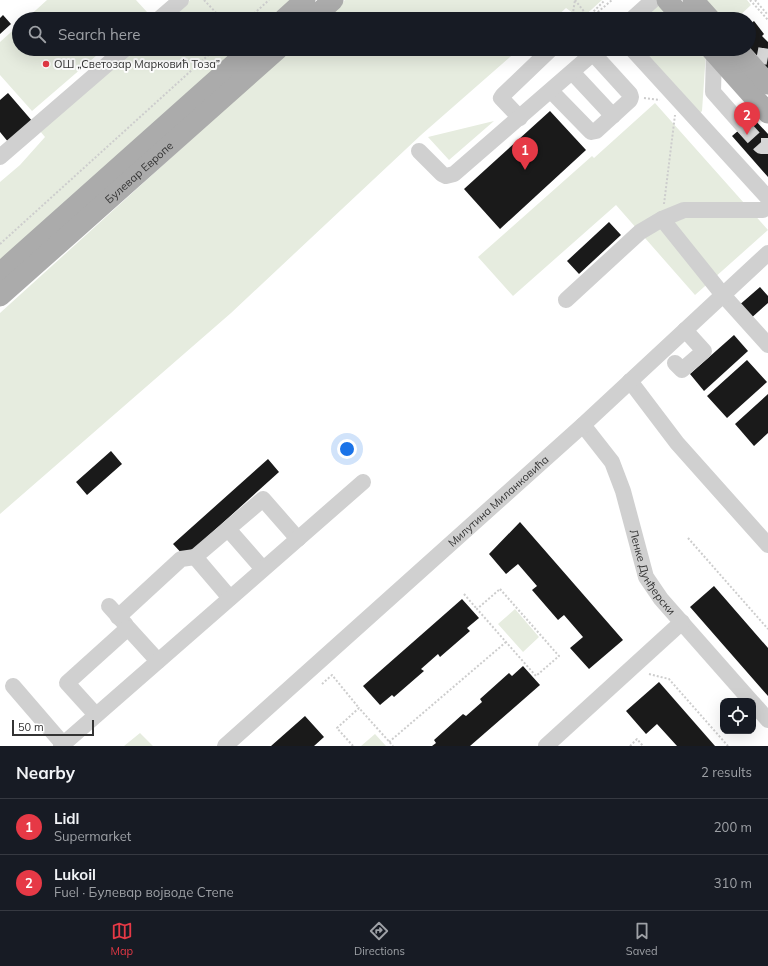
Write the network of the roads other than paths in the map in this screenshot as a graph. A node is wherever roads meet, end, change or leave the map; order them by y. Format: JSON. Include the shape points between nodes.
{"nodes":[{"id":1,"x":181,"y":0,"type":"edge"},
{"id":2,"x":305,"y":0,"type":"edge"},
{"id":3,"x":333,"y":0,"type":"edge"},
{"id":4,"x":654,"y":0,"type":"edge"},
{"id":5,"x":667,"y":0,"type":"edge"},
{"id":6,"x":693,"y":0,"type":"edge"},
{"id":7,"x":167,"y":12,"type":"edge"},
{"id":8,"x":292,"y":12,"type":"edge"},
{"id":9,"x":320,"y":12,"type":"edge"},
{"id":10,"x":640,"y":12,"type":"edge"},
{"id":11,"x":678,"y":12,"type":"edge"},
{"id":12,"x":704,"y":12,"type":"edge"},
{"id":13,"x":117,"y":56,"type":"edge"},
{"id":14,"x":243,"y":56,"type":"edge"},
{"id":15,"x":270,"y":56,"type":"edge"},
{"id":16,"x":544,"y":56,"type":"edge"},
{"id":17,"x":587,"y":56,"type":"edge"},
{"id":18,"x":598,"y":56,"type":"edge"},
{"id":19,"x":638,"y":56,"type":"edge"},
{"id":20,"x":712,"y":56,"type":"edge"},
{"id":21,"x":717,"y":56,"type":"edge"},
{"id":22,"x":747,"y":56,"type":"edge"},
{"id":23,"x":572,"y":72,"type":"junction"},
{"id":24,"x":768,"y":84,"type":"edge"},
{"id":25,"x":551,"y":91,"type":"junction"},
{"id":26,"x":768,"y":113,"type":"edge"},
{"id":27,"x":613,"y":116,"type":"junction"},
{"id":28,"x":520,"y":118,"type":"junction"},
{"id":29,"x":744,"y":126,"type":"tunnel mouth"},
{"id":30,"x":419,"y":151,"type":"dead end"},
{"id":31,"x":0,"y":157,"type":"edge"},
{"id":32,"x":765,"y":204,"type":"edge"},
{"id":33,"x":662,"y":219,"type":"junction"},
{"id":34,"x":768,"y":253,"type":"edge"},
{"id":35,"x":0,"y":272,"type":"edge"},
{"id":36,"x":723,"y":295,"type":"junction"},
{"id":37,"x":0,"y":296,"type":"edge"},
{"id":38,"x":566,"y":300,"type":"dead end"},
{"id":39,"x":685,"y":330,"type":"junction"},
{"id":40,"x":768,"y":344,"type":"edge"},
{"id":41,"x":675,"y":363,"type":"dead end"},
{"id":42,"x":630,"y":382,"type":"junction"},
{"id":43,"x":583,"y":425,"type":"junction"},
{"id":44,"x":364,"y":482,"type":"dead end"},
{"id":45,"x":228,"y":529,"type":"junction"},
{"id":46,"x":298,"y":539,"type":"junction"},
{"id":47,"x":768,"y":545,"type":"edge"},
{"id":48,"x":195,"y":557,"type":"junction"},
{"id":49,"x":263,"y":569,"type":"junction"},
{"id":50,"x":230,"y":598,"type":"junction"},
{"id":51,"x":118,"y":617,"type":"junction"},
{"id":52,"x":682,"y":622,"type":"junction"},
{"id":53,"x":158,"y":661,"type":"junction"},
{"id":54,"x":13,"y":686,"type":"dead end"},
{"id":55,"x":748,"y":698,"type":"edge"},
{"id":56,"x":756,"y":706,"type":"edge"},
{"id":57,"x":96,"y":715,"type":"junction"},
{"id":58,"x":768,"y":720,"type":"edge"},
{"id":59,"x":62,"y":745,"type":"edge"},
{"id":60,"x":225,"y":746,"type":"edge"},
{"id":61,"x":546,"y":746,"type":"edge"}],
"edges":[{"from":1,"to":7,"type":"street"},
{"from":2,"to":8,"type":"main road"},
{"from":3,"to":9,"type":"main road"},
{"from":4,"to":10,"type":"street"},
{"from":5,"to":11,"type":"main road"},
{"from":6,"to":12,"type":"main road"},
{"from":13,"to":31,"type":"street"},
{"from":14,"to":35,"type":"main road","name":"Булевар Европе"},
{"from":15,"to":37,"type":"main road","name":"Булевар Европе"},
{"from":16,"to":28,"type":"street","via":[[501,98]]},
{"from":17,"to":23,"type":"street"},
{"from":18,"to":27,"type":"street","via":[[631,97]]},
{"from":19,"to":32,"type":"street"},
{"from":20,"to":29,"type":"street","via":[[713,92]]},
{"from":21,"to":26,"type":"main road"},
{"from":22,"to":24,"type":"main road"},
{"from":23,"to":25,"type":"street"},
{"from":23,"to":27,"type":"street"},
{"from":25,"to":27,"type":"street","via":[[591,132],[596,131]]},
{"from":25,"to":28,"type":"street"},
{"from":28,"to":30,"type":"street","via":[[450,176],[438,171]]},
{"from":32,"to":33,"type":"street","via":[[684,210]]},
{"from":33,"to":36,"type":"street"},
{"from":33,"to":38,"type":"street","via":[[640,232]]},
{"from":34,"to":36,"type":"street","name":"Милутина Миланковића"},
{"from":36,"to":39,"type":"street","name":"Милутина Миланковића"},
{"from":36,"to":40,"type":"street"},
{"from":39,"to":41,"type":"street","via":[[704,351],[682,370]]},
{"from":39,"to":42,"type":"street","name":"Милутина Миланковића"},
{"from":42,"to":43,"type":"street","name":"Милутина Миланковића"},
{"from":42,"to":47,"type":"street","via":[[677,443]]},
{"from":43,"to":52,"type":"street","name":"Ленке Дунђерски","via":[[612,462],[623,491],[646,577],[661,599]]},
{"from":43,"to":60,"type":"street","name":"Милутина Миланковића"},
{"from":44,"to":46,"type":"street"},
{"from":45,"to":46,"type":"street","via":[[263,499]]},
{"from":45,"to":48,"type":"street"},
{"from":45,"to":49,"type":"street"},
{"from":46,"to":49,"type":"street"},
{"from":48,"to":50,"type":"street"},
{"from":48,"to":51,"type":"street","via":[[181,559]]},
{"from":49,"to":50,"type":"street"},
{"from":50,"to":53,"type":"street"},
{"from":51,"to":53,"type":"street"},
{"from":51,"to":57,"type":"street","via":[[67,682]]},
{"from":52,"to":55,"type":"street","name":"Ленке Дунђерски"},
{"from":52,"to":61,"type":"street"},
{"from":53,"to":57,"type":"street"},
{"from":54,"to":59,"type":"street"},
{"from":56,"to":58,"type":"street","name":"Ленке Дунђерски"},
{"from":57,"to":59,"type":"street"}]}
